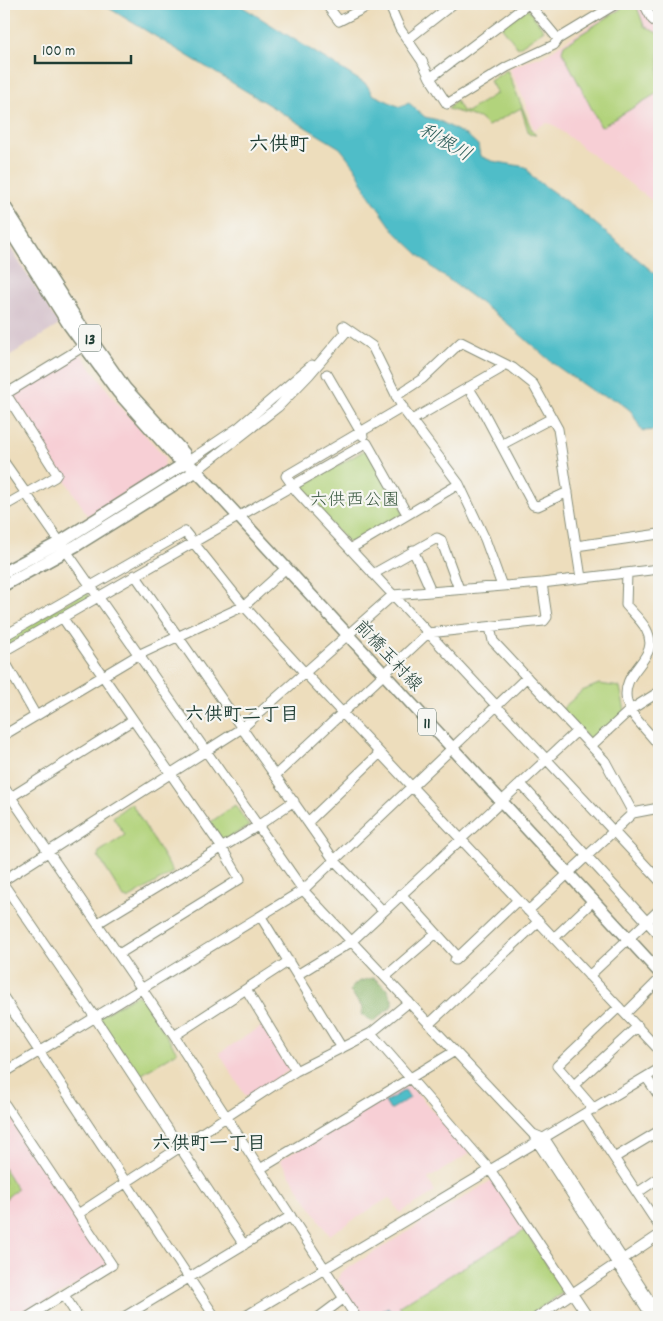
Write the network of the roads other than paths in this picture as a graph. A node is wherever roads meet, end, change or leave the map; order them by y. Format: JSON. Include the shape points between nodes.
{"nodes":[{"id":1,"x":326,"y":4,"type":"edge"},
{"id":2,"x":372,"y":4,"type":"edge"},
{"id":3,"x":389,"y":4,"type":"edge"},
{"id":4,"x":452,"y":4,"type":"edge"},
{"id":5,"x":528,"y":4,"type":"edge"},
{"id":6,"x":616,"y":4,"type":"edge"},
{"id":7,"x":644,"y":4,"type":"edge"},
{"id":8,"x":659,"y":25,"type":"edge"},
{"id":9,"x":558,"y":39,"type":"junction"},
{"id":10,"x":407,"y":40,"type":"junction"},
{"id":11,"x":430,"y":78,"type":"junction"},
{"id":12,"x":4,"y":205,"type":"edge"},
{"id":13,"x":6,"y":219,"type":"edge"},
{"id":14,"x":343,"y":326,"type":"junction"},
{"id":15,"x":88,"y":343,"type":"junction"},
{"id":16,"x":504,"y":364,"type":"junction"},
{"id":17,"x":327,"y":374,"type":"dead end"},
{"id":18,"x":468,"y":387,"type":"junction"},
{"id":19,"x":4,"y":393,"type":"edge"},
{"id":20,"x":396,"y":396,"type":"junction"},
{"id":21,"x":403,"y":408,"type":"junction"},
{"id":22,"x":552,"y":418,"type":"junction"},
{"id":23,"x":412,"y":420,"type":"junction"},
{"id":24,"x":361,"y":432,"type":"junction"},
{"id":25,"x":366,"y":443,"type":"junction"},
{"id":26,"x":501,"y":445,"type":"junction"},
{"id":27,"x":4,"y":462,"type":"edge"},
{"id":28,"x":187,"y":462,"type":"junction"},
{"id":29,"x":196,"y":471,"type":"junction"},
{"id":30,"x":459,"y":484,"type":"junction"},
{"id":31,"x":292,"y":486,"type":"junction"},
{"id":32,"x":568,"y":492,"type":"junction"},
{"id":33,"x":27,"y":494,"type":"junction"},
{"id":34,"x":4,"y":506,"type":"edge"},
{"id":35,"x":408,"y":514,"type":"junction"},
{"id":36,"x":239,"y":517,"type":"junction"},
{"id":37,"x":659,"y":534,"type":"edge"},
{"id":38,"x":193,"y":542,"type":"junction"},
{"id":39,"x":576,"y":546,"type":"junction"},
{"id":40,"x":64,"y":547,"type":"junction"},
{"id":41,"x":350,"y":549,"type":"junction"},
{"id":42,"x":413,"y":550,"type":"junction"},
{"id":43,"x":285,"y":569,"type":"junction"},
{"id":44,"x":659,"y":569,"type":"edge"},
{"id":45,"x":4,"y":572,"type":"edge"},
{"id":46,"x":627,"y":573,"type":"junction"},
{"id":47,"x":373,"y":574,"type":"junction"},
{"id":48,"x":136,"y":575,"type":"junction"},
{"id":49,"x":581,"y":578,"type":"junction"},
{"id":50,"x":542,"y":583,"type":"junction"},
{"id":51,"x":4,"y":585,"type":"edge"},
{"id":52,"x":91,"y":586,"type":"junction"},
{"id":53,"x":502,"y":586,"type":"junction"},
{"id":54,"x":459,"y":589,"type":"junction"},
{"id":55,"x":429,"y":591,"type":"junction"},
{"id":56,"x":393,"y":595,"type":"junction"},
{"id":57,"x":97,"y":596,"type":"junction"},
{"id":58,"x":244,"y":606,"type":"junction"},
{"id":59,"x":62,"y":617,"type":"junction"},
{"id":60,"x":490,"y":627,"type":"junction"},
{"id":61,"x":428,"y":633,"type":"junction"},
{"id":62,"x":347,"y":635,"type":"junction"},
{"id":63,"x":4,"y":636,"type":"edge"},
{"id":64,"x":179,"y":636,"type":"junction"},
{"id":65,"x":659,"y":645,"type":"edge"},
{"id":66,"x":650,"y":648,"type":"junction"},
{"id":67,"x":4,"y":650,"type":"edge"},
{"id":68,"x":138,"y":655,"type":"junction"},
{"id":69,"x":4,"y":660,"type":"edge"},
{"id":70,"x":304,"y":672,"type":"junction"},
{"id":71,"x":383,"y":674,"type":"junction"},
{"id":72,"x":102,"y":676,"type":"junction"},
{"id":73,"x":527,"y":677,"type":"junction"},
{"id":74,"x":659,"y":692,"type":"edge"},
{"id":75,"x":497,"y":706,"type":"junction"},
{"id":76,"x":630,"y":710,"type":"junction"},
{"id":77,"x":342,"y":712,"type":"junction"},
{"id":78,"x":36,"y":716,"type":"junction"},
{"id":79,"x":133,"y":720,"type":"junction"},
{"id":80,"x":242,"y":728,"type":"junction"},
{"id":81,"x":577,"y":731,"type":"junction"},
{"id":82,"x":4,"y":735,"type":"edge"},
{"id":83,"x":592,"y":746,"type":"junction"},
{"id":84,"x":659,"y":746,"type":"edge"},
{"id":85,"x":450,"y":748,"type":"junction"},
{"id":86,"x":205,"y":750,"type":"junction"},
{"id":87,"x":380,"y":754,"type":"junction"},
{"id":88,"x":547,"y":757,"type":"junction"},
{"id":89,"x":279,"y":772,"type":"dead end"},
{"id":90,"x":170,"y":775,"type":"junction"},
{"id":91,"x":520,"y":783,"type":"junction"},
{"id":92,"x":410,"y":786,"type":"junction"},
{"id":93,"x":4,"y":787,"type":"edge"},
{"id":94,"x":10,"y":797,"type":"junction"},
{"id":95,"x":294,"y":801,"type":"junction"},
{"id":96,"x":500,"y":802,"type":"junction"},
{"id":97,"x":659,"y":808,"type":"edge"},
{"id":98,"x":633,"y":813,"type":"junction"},
{"id":99,"x":308,"y":822,"type":"junction"},
{"id":100,"x":258,"y":826,"type":"junction"},
{"id":101,"x":614,"y":831,"type":"junction"},
{"id":102,"x":460,"y":838,"type":"junction"},
{"id":103,"x":222,"y":848,"type":"junction"},
{"id":104,"x":48,"y":852,"type":"junction"},
{"id":105,"x":587,"y":856,"type":"junction"},
{"id":106,"x":334,"y":860,"type":"junction"},
{"id":107,"x":569,"y":873,"type":"junction"},
{"id":108,"x":4,"y":880,"type":"edge"},
{"id":109,"x":659,"y":880,"type":"edge"},
{"id":110,"x":4,"y":885,"type":"edge"},
{"id":111,"x":303,"y":890,"type":"junction"},
{"id":112,"x":401,"y":894,"type":"junction"},
{"id":113,"x":518,"y":900,"type":"junction"},
{"id":114,"x":594,"y":900,"type":"junction"},
{"id":115,"x":659,"y":910,"type":"edge"},
{"id":116,"x":383,"y":911,"type":"junction"},
{"id":117,"x":528,"y":911,"type":"junction"},
{"id":118,"x":260,"y":917,"type":"junction"},
{"id":119,"x":646,"y":921,"type":"junction"},
{"id":120,"x":538,"y":922,"type":"junction"},
{"id":121,"x":98,"y":923,"type":"junction"},
{"id":122,"x":436,"y":933,"type":"junction"},
{"id":123,"x":659,"y":935,"type":"edge"},
{"id":124,"x":554,"y":938,"type":"junction"},
{"id":125,"x":629,"y":938,"type":"junction"},
{"id":126,"x":351,"y":942,"type":"junction"},
{"id":127,"x":119,"y":954,"type":"junction"},
{"id":128,"x":289,"y":962,"type":"junction"},
{"id":129,"x":659,"y":972,"type":"edge"},
{"id":130,"x":297,"y":975,"type":"junction"},
{"id":131,"x":589,"y":976,"type":"junction"},
{"id":132,"x":385,"y":978,"type":"junction"},
{"id":133,"x":659,"y":980,"type":"edge"},
{"id":134,"x":141,"y":988,"type":"junction"},
{"id":135,"x":246,"y":989,"type":"junction"},
{"id":136,"x":4,"y":998,"type":"edge"},
{"id":137,"x":409,"y":1002,"type":"junction"},
{"id":138,"x":623,"y":1010,"type":"junction"},
{"id":139,"x":94,"y":1016,"type":"junction"},
{"id":140,"x":430,"y":1024,"type":"junction"},
{"id":141,"x":638,"y":1026,"type":"junction"},
{"id":142,"x":371,"y":1033,"type":"junction"},
{"id":143,"x":174,"y":1036,"type":"junction"},
{"id":144,"x":342,"y":1048,"type":"junction"},
{"id":145,"x":39,"y":1050,"type":"junction"},
{"id":146,"x":659,"y":1050,"type":"edge"},
{"id":147,"x":455,"y":1051,"type":"junction"},
{"id":148,"x":659,"y":1069,"type":"edge"},
{"id":149,"x":296,"y":1071,"type":"junction"},
{"id":150,"x":4,"y":1072,"type":"edge"},
{"id":151,"x":646,"y":1077,"type":"junction"},
{"id":152,"x":410,"y":1079,"type":"junction"},
{"id":153,"x":574,"y":1085,"type":"junction"},
{"id":154,"x":659,"y":1096,"type":"edge"},
{"id":155,"x":4,"y":1103,"type":"edge"},
{"id":156,"x":594,"y":1109,"type":"junction"},
{"id":157,"x":585,"y":1114,"type":"junction"},
{"id":158,"x":226,"y":1117,"type":"junction"},
{"id":159,"x":659,"y":1131,"type":"edge"},
{"id":160,"x":541,"y":1141,"type":"junction"},
{"id":161,"x":179,"y":1147,"type":"junction"},
{"id":162,"x":614,"y":1158,"type":"junction"},
{"id":163,"x":260,"y":1169,"type":"junction"},
{"id":164,"x":491,"y":1171,"type":"junction"},
{"id":165,"x":659,"y":1178,"type":"edge"},
{"id":166,"x":127,"y":1182,"type":"junction"},
{"id":167,"x":637,"y":1193,"type":"junction"},
{"id":168,"x":78,"y":1214,"type":"junction"},
{"id":169,"x":291,"y":1216,"type":"junction"},
{"id":170,"x":659,"y":1226,"type":"edge"},
{"id":171,"x":659,"y":1235,"type":"edge"},
{"id":172,"x":244,"y":1245,"type":"junction"},
{"id":173,"x":620,"y":1262,"type":"junction"},
{"id":174,"x":324,"y":1269,"type":"junction"},
{"id":175,"x":190,"y":1278,"type":"junction"},
{"id":176,"x":573,"y":1293,"type":"junction"},
{"id":177,"x":64,"y":1295,"type":"junction"},
{"id":178,"x":343,"y":1299,"type":"junction"},
{"id":179,"x":659,"y":1315,"type":"edge"},
{"id":180,"x":130,"y":1316,"type":"edge"},
{"id":181,"x":28,"y":1317,"type":"edge"},
{"id":182,"x":78,"y":1317,"type":"edge"},
{"id":183,"x":215,"y":1317,"type":"edge"},
{"id":184,"x":244,"y":1317,"type":"edge"},
{"id":185,"x":318,"y":1317,"type":"edge"},
{"id":186,"x":356,"y":1317,"type":"edge"},
{"id":187,"x":537,"y":1317,"type":"edge"},
{"id":188,"x":588,"y":1317,"type":"edge"},
{"id":189,"x":652,"y":1317,"type":"edge"}],
"edges":[{"from":1,"to":2,"type":"street","via":[[339,21]]},
{"from":3,"to":10,"type":"street"},
{"from":4,"to":10,"type":"street"},
{"from":5,"to":9,"type":"street"},
{"from":5,"to":11,"type":"street"},
{"from":6,"to":9,"type":"street"},
{"from":7,"to":8,"type":"street"},
{"from":9,"to":11,"type":"street","via":[[554,45],[507,67],[448,104]]},
{"from":10,"to":11,"type":"street"},
{"from":12,"to":13,"type":"main road","number":"13"},
{"from":13,"to":15,"type":"main road","number":"13"},
{"from":14,"to":20,"type":"street","via":[[372,346]]},
{"from":14,"to":28,"type":"street","via":[[321,355],[285,390],[233,432]]},
{"from":14,"to":29,"type":"street","via":[[345,333],[288,398]]},
{"from":15,"to":19,"type":"street"},
{"from":15,"to":28,"type":"main road","number":"13","via":[[184,453]]},
{"from":16,"to":18,"type":"street"},
{"from":16,"to":20,"type":"street","via":[[461,342],[422,379]]},
{"from":16,"to":22,"type":"street","via":[[533,384]]},
{"from":17,"to":24,"type":"street"},
{"from":18,"to":23,"type":"street"},
{"from":18,"to":26,"type":"street"},
{"from":19,"to":33,"type":"street","via":[[57,474]]},
{"from":20,"to":21,"type":"street"},
{"from":21,"to":23,"type":"street"},
{"from":21,"to":24,"type":"street"},
{"from":22,"to":26,"type":"street"},
{"from":22,"to":32,"type":"street","via":[[559,432]]},
{"from":23,"to":30,"type":"street"},
{"from":24,"to":25,"type":"street"},
{"from":24,"to":31,"type":"street","via":[[286,476]]},
{"from":25,"to":31,"type":"street"},
{"from":25,"to":35,"type":"street"},
{"from":26,"to":32,"type":"street","via":[[533,505],[538,506]]},
{"from":27,"to":33,"type":"street"},
{"from":28,"to":29,"type":"main road","name":"前橋玉村線","number":"11"},
{"from":28,"to":40,"type":"main road"},
{"from":29,"to":36,"type":"main road","name":"前橋玉村線","number":"11"},
{"from":29,"to":40,"type":"main road"},
{"from":30,"to":35,"type":"street"},
{"from":30,"to":53,"type":"street","via":[[485,539]]},
{"from":31,"to":36,"type":"street"},
{"from":31,"to":41,"type":"street"},
{"from":32,"to":39,"type":"street"},
{"from":33,"to":34,"type":"street"},
{"from":33,"to":40,"type":"street"},
{"from":35,"to":41,"type":"street"},
{"from":36,"to":38,"type":"street"},
{"from":36,"to":43,"type":"main road","name":"前橋玉村線","number":"11"},
{"from":37,"to":39,"type":"street"},
{"from":38,"to":48,"type":"street"},
{"from":38,"to":52,"type":"street","via":[[185,532]]},
{"from":38,"to":58,"type":"street"},
{"from":39,"to":49,"type":"street"},
{"from":40,"to":45,"type":"main road"},
{"from":40,"to":51,"type":"main road"},
{"from":40,"to":52,"type":"street"},
{"from":41,"to":47,"type":"street"},
{"from":42,"to":47,"type":"street"},
{"from":42,"to":54,"type":"street","via":[[439,538]]},
{"from":42,"to":55,"type":"street"},
{"from":43,"to":58,"type":"street"},
{"from":43,"to":62,"type":"main road","name":"前橋玉村線","number":"11"},
{"from":44,"to":46,"type":"street"},
{"from":46,"to":49,"type":"street"},
{"from":46,"to":66,"type":"street","via":[[626,605],[647,630]]},
{"from":47,"to":56,"type":"street"},
{"from":48,"to":57,"type":"street"},
{"from":48,"to":64,"type":"street"},
{"from":49,"to":50,"type":"street"},
{"from":50,"to":53,"type":"street"},
{"from":50,"to":60,"type":"street","via":[[547,617],[544,621]]},
{"from":52,"to":57,"type":"street"},
{"from":52,"to":63,"type":"street"},
{"from":53,"to":54,"type":"street"},
{"from":54,"to":55,"type":"street"},
{"from":55,"to":56,"type":"street"},
{"from":56,"to":61,"type":"street"},
{"from":56,"to":62,"type":"street"},
{"from":57,"to":59,"type":"street"},
{"from":57,"to":68,"type":"street"},
{"from":58,"to":64,"type":"street"},
{"from":58,"to":70,"type":"street"},
{"from":59,"to":67,"type":"street"},
{"from":59,"to":72,"type":"street"},
{"from":60,"to":61,"type":"street"},
{"from":60,"to":73,"type":"street","via":[[493,641]]},
{"from":61,"to":71,"type":"street"},
{"from":61,"to":75,"type":"street"},
{"from":62,"to":70,"type":"street"},
{"from":62,"to":71,"type":"main road","name":"前橋玉村線","number":"11"},
{"from":64,"to":68,"type":"street"},
{"from":64,"to":80,"type":"street"},
{"from":65,"to":66,"type":"street"},
{"from":66,"to":76,"type":"street","via":[[626,686]]},
{"from":68,"to":72,"type":"street"},
{"from":68,"to":86,"type":"street"},
{"from":69,"to":78,"type":"street"},
{"from":70,"to":77,"type":"street"},
{"from":70,"to":80,"type":"street"},
{"from":71,"to":77,"type":"street"},
{"from":71,"to":85,"type":"main road","name":"前橋玉村線","number":"11"},
{"from":72,"to":78,"type":"street"},
{"from":72,"to":79,"type":"street"},
{"from":73,"to":75,"type":"street"},
{"from":73,"to":81,"type":"street"},
{"from":74,"to":76,"type":"street"},
{"from":75,"to":85,"type":"street"},
{"from":75,"to":88,"type":"street"},
{"from":76,"to":83,"type":"street"},
{"from":76,"to":84,"type":"street"},
{"from":77,"to":87,"type":"street"},
{"from":77,"to":89,"type":"street"},
{"from":78,"to":82,"type":"street"},
{"from":79,"to":90,"type":"street"},
{"from":79,"to":94,"type":"street"},
{"from":80,"to":86,"type":"street"},
{"from":80,"to":95,"type":"street"},
{"from":81,"to":83,"type":"street"},
{"from":81,"to":88,"type":"street"},
{"from":83,"to":98,"type":"street","via":[[611,770]]},
{"from":85,"to":92,"type":"street"},
{"from":85,"to":96,"type":"main road","name":"前橋玉村線","number":"11"},
{"from":86,"to":90,"type":"street"},
{"from":86,"to":100,"type":"street"},
{"from":87,"to":92,"type":"street"},
{"from":87,"to":99,"type":"street"},
{"from":88,"to":91,"type":"street"},
{"from":88,"to":101,"type":"street"},
{"from":90,"to":103,"type":"street"},
{"from":90,"to":104,"type":"street"},
{"from":91,"to":96,"type":"street"},
{"from":91,"to":105,"type":"street"},
{"from":92,"to":102,"type":"street"},
{"from":92,"to":106,"type":"street"},
{"from":93,"to":94,"type":"street"},
{"from":94,"to":104,"type":"street"},
{"from":95,"to":99,"type":"street"},
{"from":95,"to":100,"type":"street"},
{"from":96,"to":102,"type":"street"},
{"from":96,"to":107,"type":"main road","name":"前橋玉村線","number":"11"},
{"from":97,"to":98,"type":"street"},
{"from":98,"to":101,"type":"street"},
{"from":99,"to":106,"type":"street"},
{"from":100,"to":103,"type":"street"},
{"from":100,"to":111,"type":"street"},
{"from":101,"to":105,"type":"street"},
{"from":101,"to":109,"type":"street"},
{"from":102,"to":112,"type":"street"},
{"from":102,"to":113,"type":"street"},
{"from":103,"to":121,"type":"street"},
{"from":103,"to":127,"type":"street","via":[[240,879]]},
{"from":104,"to":108,"type":"street"},
{"from":104,"to":121,"type":"street"},
{"from":105,"to":107,"type":"street"},
{"from":105,"to":119,"type":"street"},
{"from":106,"to":111,"type":"street"},
{"from":106,"to":116,"type":"street"},
{"from":107,"to":114,"type":"main road","name":"前橋玉村線","number":"11"},
{"from":107,"to":117,"type":"street"},
{"from":110,"to":139,"type":"street"},
{"from":111,"to":118,"type":"street"},
{"from":111,"to":126,"type":"street"},
{"from":112,"to":116,"type":"street"},
{"from":112,"to":122,"type":"street"},
{"from":113,"to":117,"type":"street"},
{"from":113,"to":122,"type":"street","via":[[456,958]]},
{"from":114,"to":124,"type":"street"},
{"from":114,"to":125,"type":"main road","name":"前橋玉村線","number":"11"},
{"from":115,"to":119,"type":"street"},
{"from":116,"to":126,"type":"street"},
{"from":117,"to":120,"type":"street"},
{"from":118,"to":128,"type":"street"},
{"from":118,"to":134,"type":"street"},
{"from":119,"to":123,"type":"street"},
{"from":119,"to":125,"type":"street"},
{"from":120,"to":124,"type":"street"},
{"from":120,"to":140,"type":"street"},
{"from":121,"to":127,"type":"street"},
{"from":122,"to":132,"type":"street"},
{"from":124,"to":131,"type":"street"},
{"from":125,"to":129,"type":"main road","name":"前橋玉村線","number":"11"},
{"from":125,"to":131,"type":"street"},
{"from":126,"to":130,"type":"street"},
{"from":126,"to":132,"type":"street"},
{"from":127,"to":134,"type":"street"},
{"from":128,"to":130,"type":"street"},
{"from":128,"to":135,"type":"street"},
{"from":130,"to":144,"type":"street"},
{"from":131,"to":138,"type":"street"},
{"from":132,"to":137,"type":"street"},
{"from":133,"to":138,"type":"street"},
{"from":134,"to":139,"type":"street"},
{"from":134,"to":143,"type":"street"},
{"from":135,"to":143,"type":"street"},
{"from":135,"to":149,"type":"street"},
{"from":136,"to":145,"type":"street"},
{"from":137,"to":140,"type":"street"},
{"from":137,"to":142,"type":"street"},
{"from":138,"to":141,"type":"street"},
{"from":138,"to":153,"type":"street","via":[[557,1066]]},
{"from":139,"to":145,"type":"street"},
{"from":139,"to":161,"type":"street"},
{"from":140,"to":147,"type":"street"},
{"from":141,"to":146,"type":"street"},
{"from":141,"to":153,"type":"street"},
{"from":142,"to":144,"type":"street"},
{"from":142,"to":152,"type":"street"},
{"from":143,"to":158,"type":"street"},
{"from":144,"to":149,"type":"street"},
{"from":145,"to":150,"type":"street"},
{"from":145,"to":166,"type":"street"},
{"from":147,"to":152,"type":"street"},
{"from":147,"to":160,"type":"street"},
{"from":148,"to":151,"type":"street"},
{"from":149,"to":158,"type":"street"},
{"from":151,"to":154,"type":"street"},
{"from":151,"to":156,"type":"street"},
{"from":152,"to":163,"type":"street"},
{"from":152,"to":164,"type":"street"},
{"from":153,"to":156,"type":"street"},
{"from":155,"to":168,"type":"street"},
{"from":156,"to":157,"type":"street"},
{"from":157,"to":160,"type":"street"},
{"from":157,"to":162,"type":"street"},
{"from":158,"to":161,"type":"street"},
{"from":158,"to":163,"type":"street"},
{"from":159,"to":162,"type":"street"},
{"from":160,"to":164,"type":"street"},
{"from":160,"to":173,"type":"street"},
{"from":161,"to":166,"type":"street"},
{"from":161,"to":172,"type":"street"},
{"from":162,"to":167,"type":"street"},
{"from":163,"to":169,"type":"street"},
{"from":164,"to":174,"type":"street"},
{"from":164,"to":176,"type":"street"},
{"from":165,"to":167,"type":"street"},
{"from":166,"to":168,"type":"street"},
{"from":166,"to":175,"type":"street"},
{"from":167,"to":170,"type":"street"},
{"from":168,"to":177,"type":"street","via":[[112,1265]]},
{"from":169,"to":172,"type":"street"},
{"from":169,"to":174,"type":"street"},
{"from":171,"to":173,"type":"street"},
{"from":172,"to":175,"type":"street"},
{"from":173,"to":176,"type":"street"},
{"from":173,"to":179,"type":"street"},
{"from":173,"to":189,"type":"street"},
{"from":174,"to":178,"type":"street"},
{"from":174,"to":184,"type":"street"},
{"from":175,"to":180,"type":"street"},
{"from":175,"to":183,"type":"street"},
{"from":176,"to":187,"type":"street"},
{"from":176,"to":188,"type":"street"},
{"from":177,"to":181,"type":"street"},
{"from":177,"to":182,"type":"street"},
{"from":178,"to":185,"type":"street"},
{"from":178,"to":186,"type":"street"}]}
